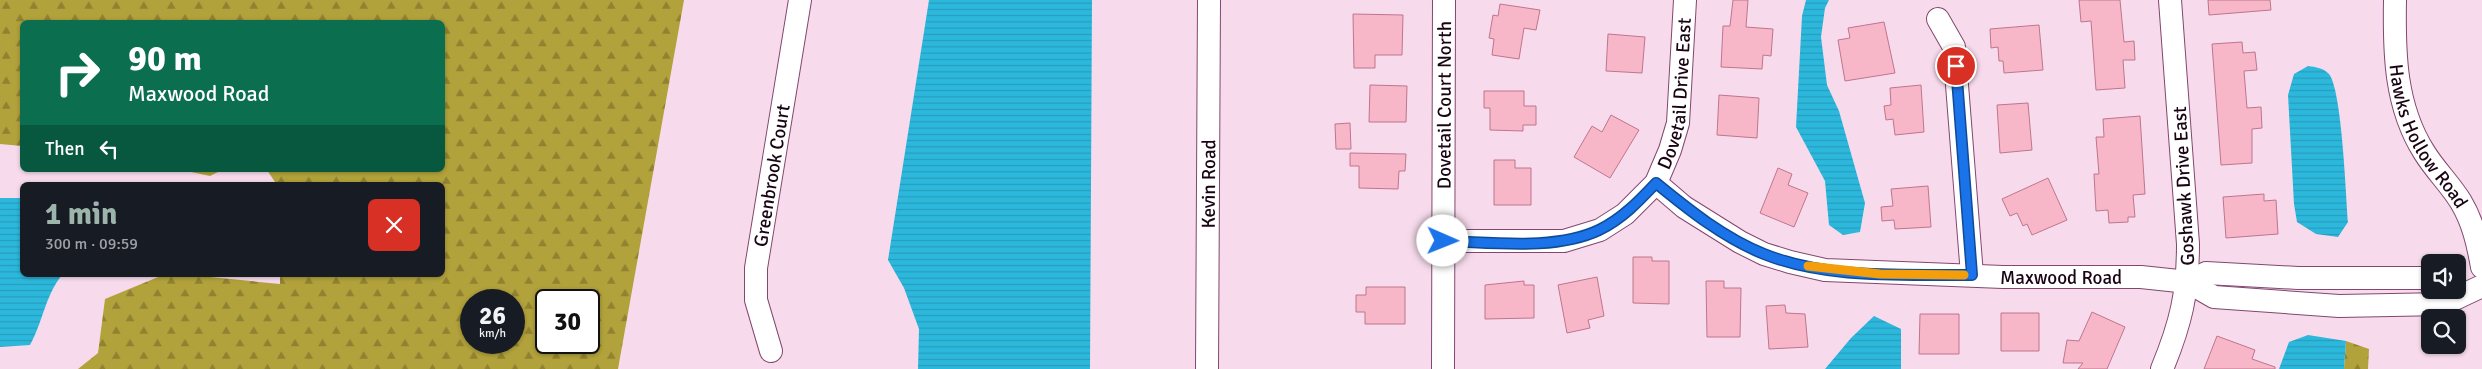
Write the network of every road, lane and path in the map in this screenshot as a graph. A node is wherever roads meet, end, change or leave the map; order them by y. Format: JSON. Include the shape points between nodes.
{"nodes":[{"id":1,"x":800,"y":0,"type":"edge"},
{"id":2,"x":1209,"y":0,"type":"edge"},
{"id":3,"x":1444,"y":0,"type":"edge"},
{"id":4,"x":1684,"y":0,"type":"edge"},
{"id":5,"x":2170,"y":0,"type":"edge"},
{"id":6,"x":2395,"y":0,"type":"edge"},
{"id":7,"x":1938,"y":19,"type":"dead end"},
{"id":8,"x":1656,"y":183,"type":"junction"},
{"id":9,"x":1443,"y":241,"type":"junction"},
{"id":10,"x":2482,"y":267,"type":"edge"},
{"id":11,"x":1972,"y":275,"type":"junction"},
{"id":12,"x":2421,"y":278,"type":"edge"},
{"id":13,"x":2188,"y":282,"type":"junction"},
{"id":14,"x":2466,"y":283,"type":"edge"},
{"id":15,"x":2482,"y":286,"type":"edge"},
{"id":16,"x":771,"y":351,"type":"dead end"},
{"id":17,"x":1207,"y":369,"type":"edge"},
{"id":18,"x":1443,"y":369,"type":"edge"},
{"id":19,"x":2162,"y":369,"type":"edge"}],
"edges":[{"from":1,"to":16,"type":"street","name":"Greenbrook Court","via":[[756,268],[756,300]]},
{"from":2,"to":17,"type":"street","name":"Kevin Road"},
{"from":3,"to":9,"type":"street","name":"Dovetail Court North"},
{"from":4,"to":8,"type":"street","name":"Dovetail Drive East","via":[[1678,123]]},
{"from":5,"to":13,"type":"street","name":"Goshawk Drive East"},
{"from":6,"to":10,"type":"street","name":"Hawks Hollow Road","via":[[2394,55],[2404,105],[2424,153],[2460,202],[2474,231]]},
{"from":7,"to":11,"type":"street","via":[[1954,47]]},
{"from":8,"to":9,"type":"street","via":[[1625,214],[1600,230],[1564,241]]},
{"from":8,"to":11,"type":"street","name":"Maxwood Road","via":[[1708,223],[1764,254],[1790,262],[1852,272]]},
{"from":9,"to":18,"type":"street","name":"Dovetail Court North"},
{"from":11,"to":13,"type":"street","name":"Maxwood Road","via":[[2141,277]]},
{"from":12,"to":13,"type":"street","name":"Maxwood Road","via":[[2298,278],[2206,272]]},
{"from":13,"to":15,"type":"street","name":"Maxwood Road","via":[[2214,297],[2339,306],[2444,304]]},
{"from":13,"to":19,"type":"street","name":"Goshawk Drive East","via":[[2174,341]]},
{"from":14,"to":15,"type":"street","name":"Maxwood Road"}]}
